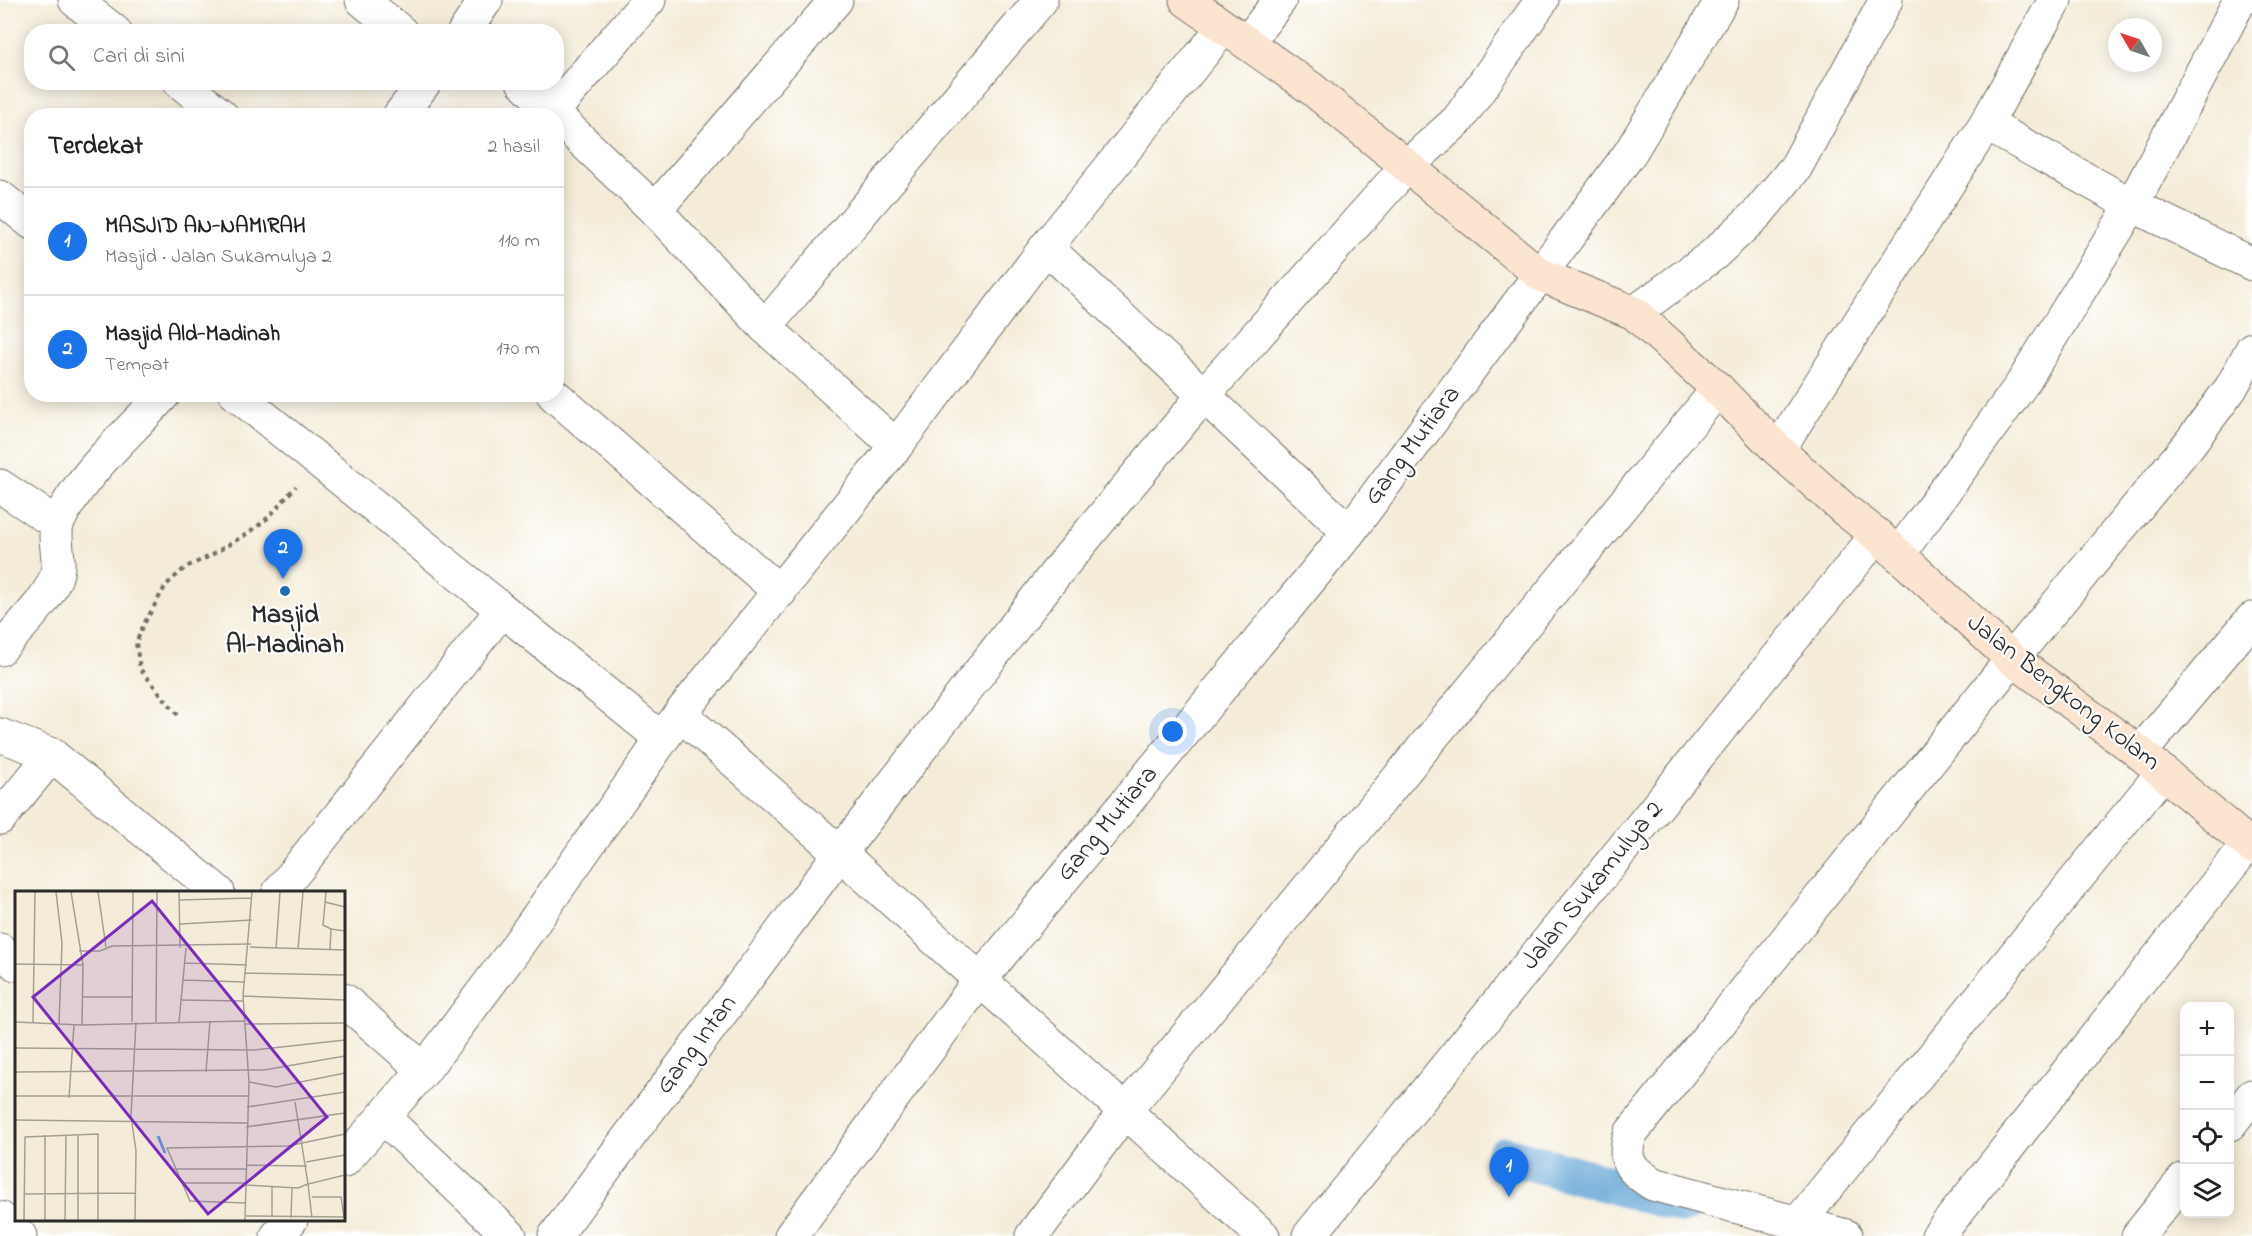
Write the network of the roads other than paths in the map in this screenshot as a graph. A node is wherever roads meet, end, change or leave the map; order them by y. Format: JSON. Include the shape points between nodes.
{"nodes":[{"id":1,"x":75,"y":0,"type":"edge"},
{"id":2,"x":362,"y":0,"type":"edge"},
{"id":3,"x":486,"y":0,"type":"edge"},
{"id":4,"x":650,"y":0,"type":"edge"},
{"id":5,"x":836,"y":0,"type":"edge"},
{"id":6,"x":1041,"y":0,"type":"edge"},
{"id":7,"x":1186,"y":0,"type":"edge"},
{"id":8,"x":1280,"y":0,"type":"edge"},
{"id":9,"x":1542,"y":0,"type":"edge"},
{"id":10,"x":1722,"y":0,"type":"edge"},
{"id":11,"x":1886,"y":0,"type":"edge"},
{"id":12,"x":2055,"y":0,"type":"edge"},
{"id":13,"x":2240,"y":0,"type":"edge"},
{"id":14,"x":105,"y":24,"type":"edge"},
{"id":15,"x":391,"y":24,"type":"edge"},
{"id":16,"x":471,"y":24,"type":"edge"},
{"id":17,"x":1235,"y":35,"type":"junction"},
{"id":18,"x":190,"y":90,"type":"edge"},
{"id":19,"x":419,"y":90,"type":"edge"},
{"id":20,"x":531,"y":90,"type":"edge"},
{"id":21,"x":212,"y":108,"type":"edge"},
{"id":22,"x":405,"y":108,"type":"edge"},
{"id":23,"x":549,"y":108,"type":"edge"},
{"id":24,"x":560,"y":108,"type":"edge"},
{"id":25,"x":564,"y":123,"type":"edge"},
{"id":26,"x":1986,"y":124,"type":"junction"},
{"id":27,"x":1407,"y":166,"type":"junction"},
{"id":28,"x":0,"y":197,"type":"edge"},
{"id":29,"x":2132,"y":205,"type":"junction"},
{"id":30,"x":655,"y":210,"type":"junction"},
{"id":31,"x":24,"y":216,"type":"edge"},
{"id":32,"x":1046,"y":247,"type":"junction"},
{"id":33,"x":2252,"y":264,"type":"edge"},
{"id":34,"x":1540,"y":274,"type":"junction"},
{"id":35,"x":1634,"y":313,"type":"junction"},
{"id":36,"x":765,"y":327,"type":"junction"},
{"id":37,"x":2252,"y":349,"type":"edge"},
{"id":38,"x":1718,"y":389,"type":"junction"},
{"id":39,"x":1203,"y":396,"type":"junction"},
{"id":40,"x":156,"y":402,"type":"edge"},
{"id":41,"x":247,"y":402,"type":"edge"},
{"id":42,"x":562,"y":402,"type":"edge"},
{"id":43,"x":896,"y":446,"type":"junction"},
{"id":44,"x":1778,"y":450,"type":"junction"},
{"id":45,"x":0,"y":486,"type":"edge"},
{"id":46,"x":57,"y":524,"type":"junction"},
{"id":47,"x":1349,"y":532,"type":"junction"},
{"id":48,"x":1887,"y":545,"type":"junction"},
{"id":49,"x":780,"y":592,"type":"junction"},
{"id":50,"x":502,"y":610,"type":"junction"},
{"id":51,"x":2252,"y":619,"type":"edge"},
{"id":52,"x":0,"y":649,"type":"edge"},
{"id":53,"x":2012,"y":659,"type":"junction"},
{"id":54,"x":671,"y":726,"type":"junction"},
{"id":55,"x":0,"y":735,"type":"edge"},
{"id":56,"x":51,"y":755,"type":"junction"},
{"id":57,"x":2151,"y":763,"type":"junction"},
{"id":58,"x":0,"y":818,"type":"edge"},
{"id":59,"x":2250,"y":845,"type":"edge"},
{"id":60,"x":840,"y":853,"type":"junction"},
{"id":61,"x":217,"y":891,"type":"edge"},
{"id":62,"x":280,"y":891,"type":"edge"},
{"id":63,"x":0,"y":950,"type":"edge"},
{"id":64,"x":15,"y":963,"type":"edge"},
{"id":65,"x":979,"y":981,"type":"junction"},
{"id":66,"x":345,"y":1000,"type":"edge"},
{"id":67,"x":424,"y":1070,"type":"junction"},
{"id":68,"x":2252,"y":1096,"type":"edge"},
{"id":69,"x":1125,"y":1111,"type":"junction"},
{"id":70,"x":383,"y":1117,"type":"junction"},
{"id":71,"x":2234,"y":1118,"type":"edge"},
{"id":72,"x":345,"y":1160,"type":"edge"},
{"id":73,"x":2180,"y":1184,"type":"edge"},
{"id":74,"x":0,"y":1218,"type":"edge"},
{"id":75,"x":290,"y":1221,"type":"edge"},
{"id":76,"x":1798,"y":1223,"type":"junction"},
{"id":77,"x":20,"y":1236,"type":"edge"},
{"id":78,"x":277,"y":1236,"type":"edge"},
{"id":79,"x":510,"y":1236,"type":"edge"},
{"id":80,"x":555,"y":1236,"type":"edge"},
{"id":81,"x":791,"y":1236,"type":"edge"},
{"id":82,"x":1032,"y":1236,"type":"edge"},
{"id":83,"x":1263,"y":1236,"type":"edge"},
{"id":84,"x":1309,"y":1236,"type":"edge"},
{"id":85,"x":1846,"y":1236,"type":"edge"},
{"id":86,"x":1938,"y":1236,"type":"edge"},
{"id":87,"x":2138,"y":1236,"type":"edge"}],
"edges":[{"from":1,"to":14,"type":"street"},
{"from":2,"to":15,"type":"street"},
{"from":3,"to":16,"type":"street"},
{"from":4,"to":24,"type":"street"},
{"from":5,"to":30,"type":"street"},
{"from":6,"to":36,"type":"street"},
{"from":7,"to":17,"type":"street","name":"Jalan Bengkong Kolam"},
{"from":8,"to":17,"type":"street"},
{"from":9,"to":27,"type":"street","name":"Gang Intan","via":[[1458,120]]},
{"from":10,"to":34,"type":"street","name":"Gang Mutiara","via":[[1630,153]]},
{"from":11,"to":35,"type":"street","via":[[1796,167],[1757,214],[1713,255]]},
{"from":12,"to":26,"type":"street"},
{"from":13,"to":29,"type":"street","name":"Jalan Sukamulya 2"},
{"from":17,"to":27,"type":"street","name":"Jalan Bengkong Kolam","via":[[1312,88]]},
{"from":17,"to":32,"type":"street"},
{"from":18,"to":21,"type":"street"},
{"from":19,"to":22,"type":"street"},
{"from":20,"to":23,"type":"street"},
{"from":25,"to":30,"type":"street"},
{"from":26,"to":29,"type":"street"},
{"from":26,"to":44,"type":"street"},
{"from":27,"to":34,"type":"street","name":"Jalan Bengkong Kolam"},
{"from":27,"to":39,"type":"street","name":"Gang Intan"},
{"from":28,"to":31,"type":"street"},
{"from":29,"to":33,"type":"street"},
{"from":29,"to":48,"type":"street","name":"Jalan Sukamulya 2","via":[[2022,384]]},
{"from":30,"to":36,"type":"street"},
{"from":32,"to":39,"type":"street"},
{"from":32,"to":43,"type":"street"},
{"from":34,"to":35,"type":"street","name":"Jalan Bengkong Kolam"},
{"from":34,"to":47,"type":"street","name":"Gang Mutiara"},
{"from":35,"to":38,"type":"street","name":"Jalan Bengkong Kolam"},
{"from":36,"to":43,"type":"street"},
{"from":37,"to":53,"type":"street","via":[[2231,388],[2190,443]]},
{"from":38,"to":44,"type":"street","name":"Jalan Bengkong Kolam"},
{"from":38,"to":69,"type":"street"},
{"from":39,"to":47,"type":"street"},
{"from":39,"to":60,"type":"street","name":"Gang Intan","via":[[1056,573]]},
{"from":40,"to":46,"type":"street","via":[[102,460]]},
{"from":41,"to":50,"type":"street"},
{"from":42,"to":49,"type":"street"},
{"from":43,"to":49,"type":"street"},
{"from":44,"to":48,"type":"street","name":"Jalan Bengkong Kolam"},
{"from":45,"to":46,"type":"street"},
{"from":46,"to":52,"type":"street","via":[[58,569],[53,584]]},
{"from":47,"to":65,"type":"street","name":"Gang Mutiara"},
{"from":48,"to":53,"type":"street","name":"Jalan Bengkong Kolam"},
{"from":48,"to":84,"type":"street","name":"Jalan Sukamulya 2"},
{"from":49,"to":54,"type":"street"},
{"from":50,"to":54,"type":"street"},
{"from":50,"to":62,"type":"street"},
{"from":51,"to":57,"type":"street"},
{"from":53,"to":57,"type":"street","name":"Jalan Bengkong Kolam"},
{"from":53,"to":76,"type":"street","via":[[1631,1133],[1625,1149],[1628,1162],[1637,1174],[1653,1184]]},
{"from":54,"to":60,"type":"street"},
{"from":54,"to":67,"type":"street","via":[[510,956]]},
{"from":55,"to":56,"type":"street"},
{"from":56,"to":58,"type":"street"},
{"from":56,"to":61,"type":"street"},
{"from":57,"to":59,"type":"street","name":"Jalan Bengkong Kolam"},
{"from":57,"to":76,"type":"street"},
{"from":59,"to":86,"type":"street"},
{"from":60,"to":65,"type":"street"},
{"from":60,"to":80,"type":"street","name":"Gang Intan"},
{"from":63,"to":64,"type":"street"},
{"from":65,"to":69,"type":"street"},
{"from":65,"to":81,"type":"street","name":"Gang Mutiara"},
{"from":66,"to":67,"type":"street"},
{"from":67,"to":70,"type":"street"},
{"from":68,"to":71,"type":"street"},
{"from":69,"to":82,"type":"street"},
{"from":69,"to":83,"type":"street"},
{"from":70,"to":72,"type":"street"},
{"from":70,"to":79,"type":"street"},
{"from":73,"to":87,"type":"street"},
{"from":74,"to":77,"type":"street"},
{"from":75,"to":78,"type":"street"},
{"from":76,"to":85,"type":"street"}]}
